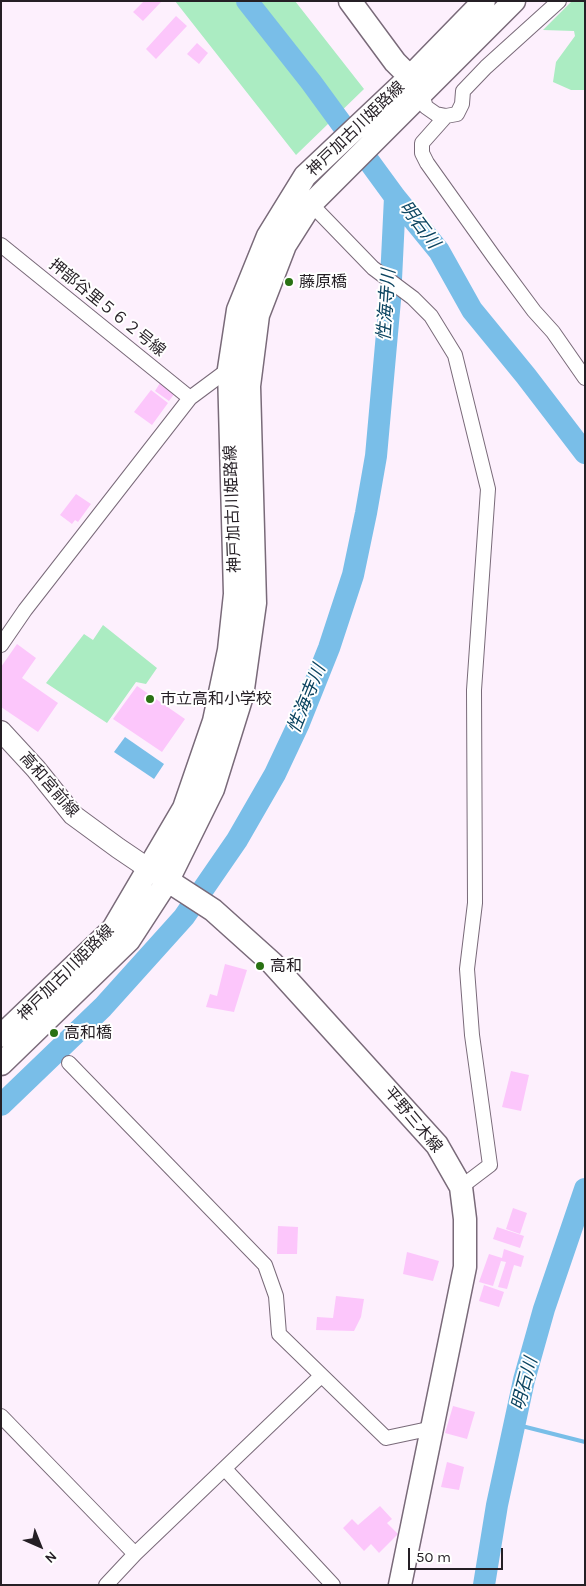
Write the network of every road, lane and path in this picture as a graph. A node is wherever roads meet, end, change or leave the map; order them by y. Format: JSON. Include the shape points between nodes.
{"nodes":[{"id":1,"x":350,"y":1,"type":"edge"},
{"id":2,"x":484,"y":1,"type":"edge"},
{"id":3,"x":514,"y":1,"type":"edge"},
{"id":4,"x":560,"y":1,"type":"edge"},
{"id":5,"x":416,"y":85,"type":"junction"},
{"id":6,"x":386,"y":113,"type":"junction"},
{"id":7,"x":446,"y":116,"type":"junction"},
{"id":8,"x":315,"y":200,"type":"junction"},
{"id":9,"x":1,"y":245,"type":"edge"},
{"id":10,"x":229,"y":369,"type":"junction"},
{"id":11,"x":585,"y":378,"type":"edge"},
{"id":12,"x":190,"y":398,"type":"junction"},
{"id":13,"x":1,"y":646,"type":"edge"},
{"id":14,"x":1,"y":731,"type":"edge"},
{"id":15,"x":149,"y":868,"type":"junction"},
{"id":16,"x":177,"y":886,"type":"junction"},
{"id":17,"x":1,"y":1036,"type":"edge"},
{"id":18,"x":69,"y":1063,"type":"dead end"},
{"id":19,"x":1,"y":1064,"type":"edge"},
{"id":20,"x":462,"y":1187,"type":"junction"},
{"id":21,"x":321,"y":1376,"type":"junction"},
{"id":22,"x":1,"y":1416,"type":"edge"},
{"id":23,"x":433,"y":1428,"type":"junction"},
{"id":24,"x":225,"y":1469,"type":"junction"},
{"id":25,"x":135,"y":1554,"type":"junction"},
{"id":26,"x":106,"y":1585,"type":"edge"},
{"id":27,"x":333,"y":1585,"type":"edge"},
{"id":28,"x":400,"y":1585,"type":"edge"}],
"edges":[{"from":1,"to":5,"type":"main road","via":[[394,62]]},
{"from":2,"to":5,"type":"main road","name":"神戸加古川姫路線"},
{"from":3,"to":5,"type":"main road","name":"神戸加古川姫路線"},
{"from":4,"to":7,"type":"street","via":[[464,91],[457,114]]},
{"from":5,"to":6,"type":"main road","name":"神戸加古川姫路線"},
{"from":5,"to":7,"type":"street","name":"神戸加古川姫路線","via":[[426,107]]},
{"from":6,"to":8,"type":"main road","name":"神戸加古川姫路線"},
{"from":6,"to":10,"type":"main road","name":"神戸加古川姫路線","via":[[305,176],[268,236],[238,310]]},
{"from":7,"to":11,"type":"street","via":[[422,144],[422,153],[494,257]]},
{"from":8,"to":16,"type":"main road","name":"神戸加古川姫路線","via":[[285,245],[258,314],[249,386],[255,603],[242,696],[213,789]]},
{"from":8,"to":20,"type":"street","via":[[373,268],[431,316],[455,355],[488,489],[474,690],[475,903],[467,969],[472,1035],[490,1165]]},
{"from":9,"to":12,"type":"street","name":"押部谷里５６２号線"},
{"from":10,"to":12,"type":"street"},
{"from":10,"to":15,"type":"main road","name":"神戸加古川姫路線","via":[[235,594],[229,650],[214,721],[184,808]]},
{"from":12,"to":13,"type":"street","via":[[25,610]]},
{"from":14,"to":15,"type":"street","name":"高和宮前線","via":[[73,815]]},
{"from":15,"to":16,"type":"main road","name":"平野三木線"},
{"from":15,"to":17,"type":"main road","name":"神戸加古川姫路線","via":[[113,929]]},
{"from":16,"to":19,"type":"main road","name":"神戸加古川姫路線","via":[[129,940]]},
{"from":16,"to":20,"type":"main road","name":"平野三木線","via":[[213,910],[272,963],[437,1144]]},
{"from":18,"to":21,"type":"street","via":[[265,1265],[276,1296],[279,1334]]},
{"from":20,"to":23,"type":"main road","name":"平野三木線","via":[[465,1267]]},
{"from":21,"to":23,"type":"street","via":[[386,1438]]},
{"from":21,"to":24,"type":"street"},
{"from":22,"to":25,"type":"street"},
{"from":23,"to":28,"type":"main road","name":"平野三木線"},
{"from":24,"to":25,"type":"street"},
{"from":24,"to":27,"type":"street"},
{"from":25,"to":26,"type":"street"}]}
